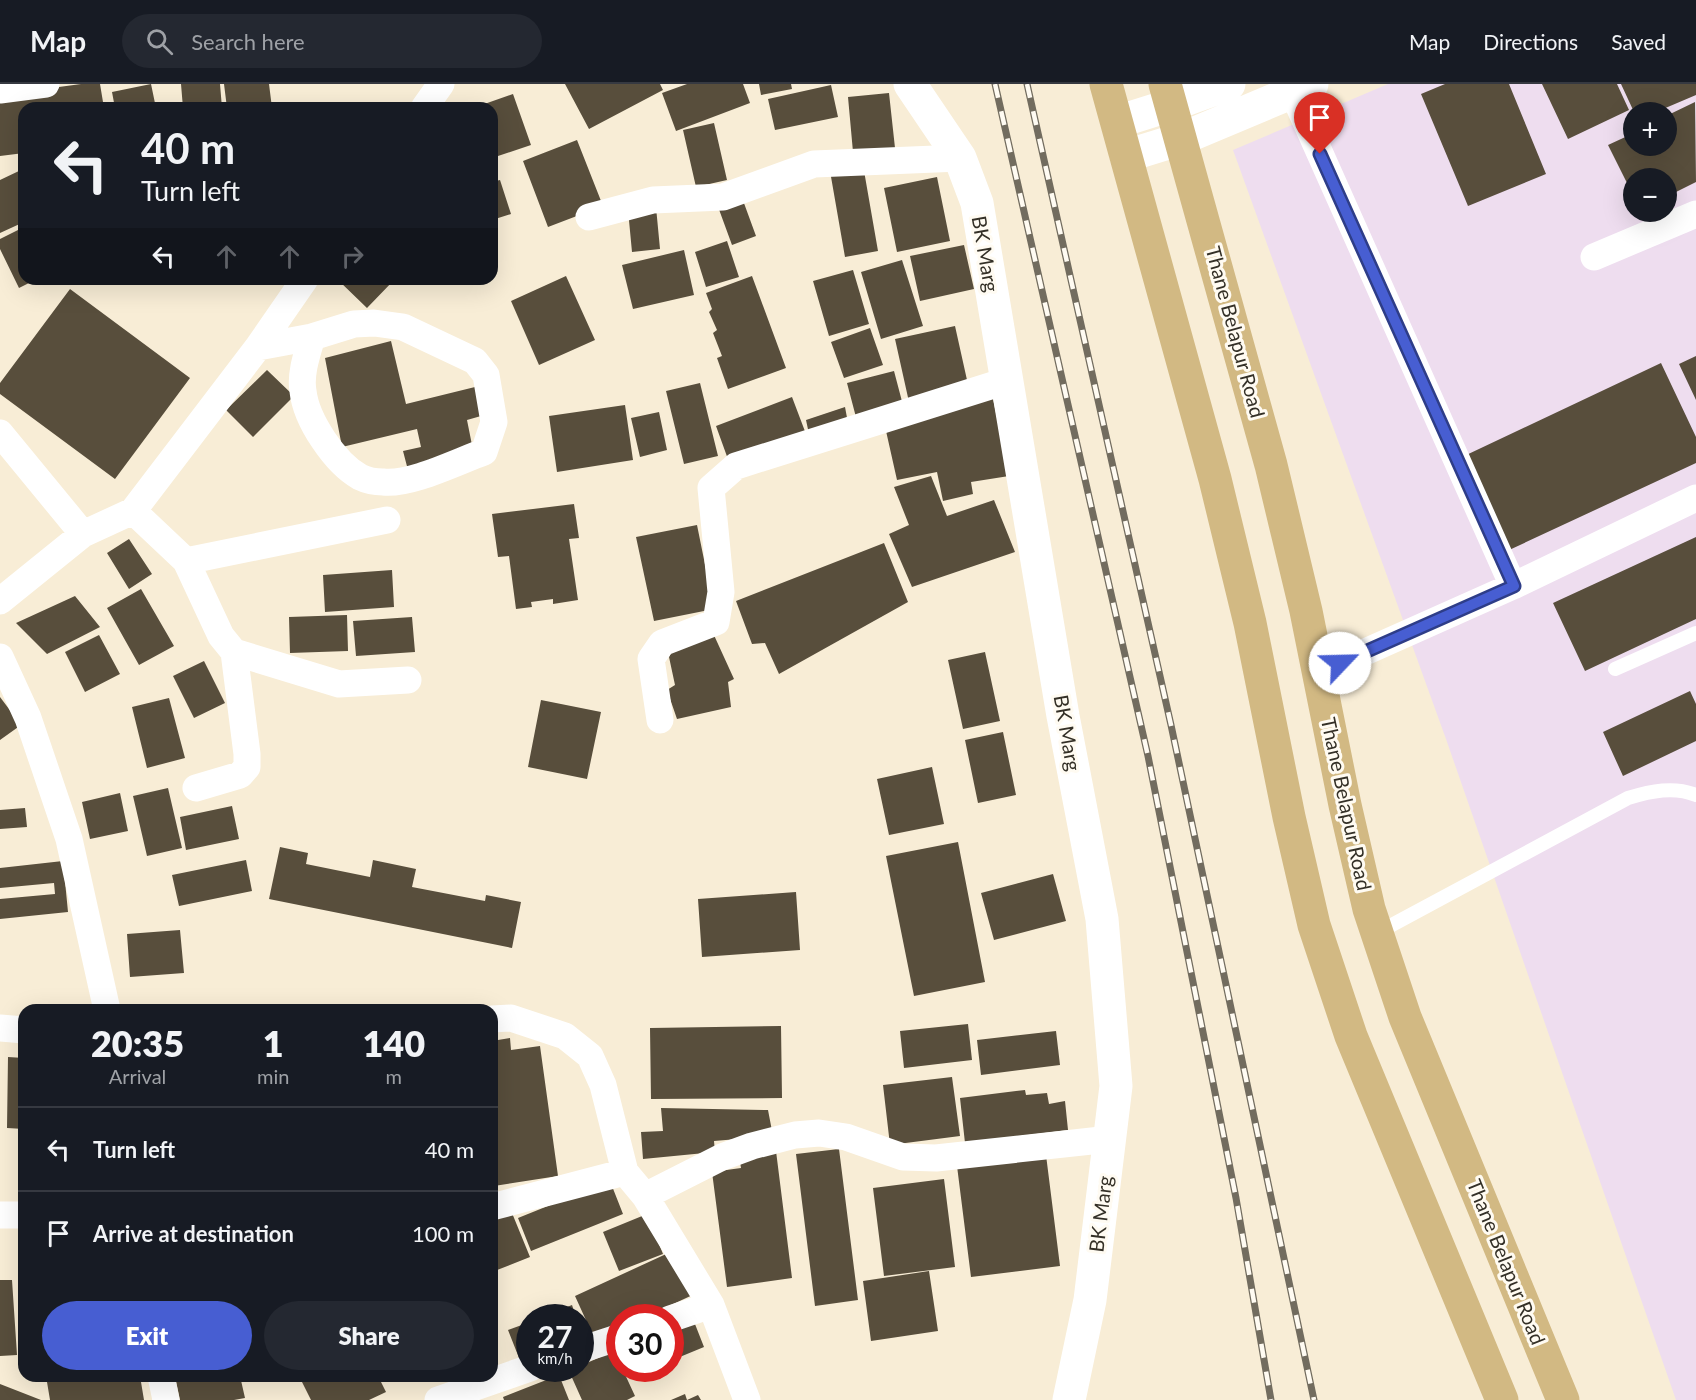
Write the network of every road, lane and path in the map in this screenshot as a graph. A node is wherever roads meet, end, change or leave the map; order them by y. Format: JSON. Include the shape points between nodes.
{"nodes":[{"id":1,"x":46,"y":84,"type":"edge"},
{"id":2,"x":441,"y":84,"type":"edge"},
{"id":3,"x":910,"y":84,"type":"edge"},
{"id":4,"x":1106,"y":84,"type":"edge"},
{"id":5,"x":1229,"y":84,"type":"edge"},
{"id":6,"x":1298,"y":87,"type":"edge"},
{"id":7,"x":0,"y":90,"type":"edge"},
{"id":8,"x":1168,"y":95,"type":"edge"},
{"id":9,"x":428,"y":102,"type":"edge"},
{"id":10,"x":1117,"y":122,"type":"junction"},
{"id":11,"x":1181,"y":139,"type":"junction"},
{"id":12,"x":1126,"y":156,"type":"junction"},
{"id":13,"x":960,"y":158,"type":"junction"},
{"id":14,"x":1696,"y":214,"type":"edge"},
{"id":15,"x":589,"y":218,"type":"dead end"},
{"id":16,"x":1594,"y":257,"type":"dead end"},
{"id":17,"x":301,"y":285,"type":"edge"},
{"id":18,"x":312,"y":337,"type":"junction"},
{"id":19,"x":258,"y":346,"type":"junction"},
{"id":20,"x":1006,"y":381,"type":"junction"},
{"id":21,"x":0,"y":433,"type":"edge"},
{"id":22,"x":1696,"y":498,"type":"edge"},
{"id":23,"x":133,"y":511,"type":"junction"},
{"id":24,"x":387,"y":520,"type":"dead end"},
{"id":25,"x":82,"y":534,"type":"junction"},
{"id":26,"x":186,"y":561,"type":"junction"},
{"id":27,"x":1514,"y":586,"type":"junction"},
{"id":28,"x":0,"y":601,"type":"edge"},
{"id":29,"x":1696,"y":633,"type":"edge"},
{"id":30,"x":234,"y":652,"type":"junction"},
{"id":31,"x":0,"y":657,"type":"edge"},
{"id":32,"x":1615,"y":669,"type":"dead end"},
{"id":33,"x":1318,"y":673,"type":"junction"},
{"id":34,"x":408,"y":680,"type":"dead end"},
{"id":35,"x":660,"y":720,"type":"dead end"},
{"id":36,"x":196,"y":788,"type":"dead end"},
{"id":37,"x":1696,"y":795,"type":"edge"},
{"id":38,"x":1377,"y":933,"type":"junction"},
{"id":39,"x":106,"y":1004,"type":"edge"},
{"id":40,"x":498,"y":1019,"type":"edge"},
{"id":41,"x":0,"y":1028,"type":"edge"},
{"id":42,"x":18,"y":1030,"type":"edge"},
{"id":43,"x":1110,"y":1139,"type":"junction"},
{"id":44,"x":625,"y":1172,"type":"junction"},
{"id":45,"x":645,"y":1196,"type":"junction"},
{"id":46,"x":498,"y":1205,"type":"edge"},
{"id":47,"x":0,"y":1215,"type":"edge"},
{"id":48,"x":18,"y":1215,"type":"edge"},
{"id":49,"x":711,"y":1305,"type":"junction"},
{"id":50,"x":684,"y":1314,"type":"edge"},
{"id":51,"x":516,"y":1373,"type":"edge"},
{"id":52,"x":498,"y":1379,"type":"edge"},
{"id":53,"x":162,"y":1382,"type":"edge"},
{"id":54,"x":490,"y":1382,"type":"edge"},
{"id":55,"x":166,"y":1400,"type":"edge"},
{"id":56,"x":438,"y":1400,"type":"edge"},
{"id":57,"x":747,"y":1400,"type":"edge"},
{"id":58,"x":1069,"y":1400,"type":"edge"},
{"id":59,"x":1502,"y":1400,"type":"edge"},
{"id":60,"x":1563,"y":1400,"type":"edge"}],
"edges":[{"from":1,"to":7,"type":"street"},
{"from":2,"to":9,"type":"street"},
{"from":3,"to":13,"type":"street","name":"BK Marg"},
{"from":4,"to":10,"type":"main road"},
{"from":5,"to":8,"type":"street"},
{"from":6,"to":11,"type":"street"},
{"from":6,"to":27,"type":"street"},
{"from":8,"to":10,"type":"street"},
{"from":8,"to":11,"type":"main road","name":"Thane Belapur Road"},
{"from":10,"to":12,"type":"main road"},
{"from":11,"to":12,"type":"street"},
{"from":11,"to":33,"type":"main road","name":"Thane Belapur Road","via":[[1271,465]]},
{"from":12,"to":59,"type":"main road","via":[[1215,479],[1314,925],[1351,1036]]},
{"from":13,"to":15,"type":"street","via":[[814,164],[723,197],[653,200]]},
{"from":13,"to":20,"type":"street","name":"BK Marg","via":[[977,203]]},
{"from":14,"to":16,"type":"street"},
{"from":17,"to":19,"type":"street"},
{"from":18,"to":18,"type":"street","via":[[302,388],[306,410],[340,461],[362,477],[383,482],[406,481],[484,452],[494,422],[486,375],[476,360],[422,334],[383,324],[354,324]]},
{"from":18,"to":19,"type":"street"},
{"from":19,"to":23,"type":"street"},
{"from":20,"to":35,"type":"street","via":[[736,466],[711,488],[721,592],[716,622],[662,642],[651,659]]},
{"from":20,"to":43,"type":"street","name":"BK Marg","via":[[1102,919],[1116,1086]]},
{"from":21,"to":25,"type":"street"},
{"from":22,"to":27,"type":"street"},
{"from":23,"to":25,"type":"street"},
{"from":23,"to":26,"type":"street"},
{"from":24,"to":26,"type":"street"},
{"from":25,"to":28,"type":"street"},
{"from":26,"to":30,"type":"street","via":[[221,636]]},
{"from":27,"to":33,"type":"street"},
{"from":29,"to":32,"type":"lane"},
{"from":30,"to":34,"type":"street","via":[[339,684]]},
{"from":30,"to":36,"type":"street","via":[[247,767],[240,775]]},
{"from":31,"to":39,"type":"street","via":[[28,718],[69,839]]},
{"from":33,"to":38,"type":"main road","name":"Thane Belapur Road"},
{"from":37,"to":38,"type":"lane","via":[[1684,790],[1651,791],[1629,798]]},
{"from":38,"to":60,"type":"main road","name":"Thane Belapur Road","via":[[1405,1017]]},
{"from":40,"to":44,"type":"street","via":[[511,1018],[565,1036],[590,1056],[603,1085]]},
{"from":41,"to":42,"type":"street"},
{"from":43,"to":45,"type":"street","via":[[936,1158],[903,1157],[846,1137],[795,1135],[722,1157]]},
{"from":43,"to":58,"type":"street","name":"BK Marg","via":[[1090,1300]]},
{"from":44,"to":45,"type":"street"},
{"from":44,"to":46,"type":"street"},
{"from":45,"to":49,"type":"street"},
{"from":47,"to":48,"type":"street"},
{"from":49,"to":50,"type":"street"},
{"from":49,"to":57,"type":"street"},
{"from":51,"to":52,"type":"street"},
{"from":53,"to":55,"type":"street"},
{"from":54,"to":56,"type":"street"}]}
